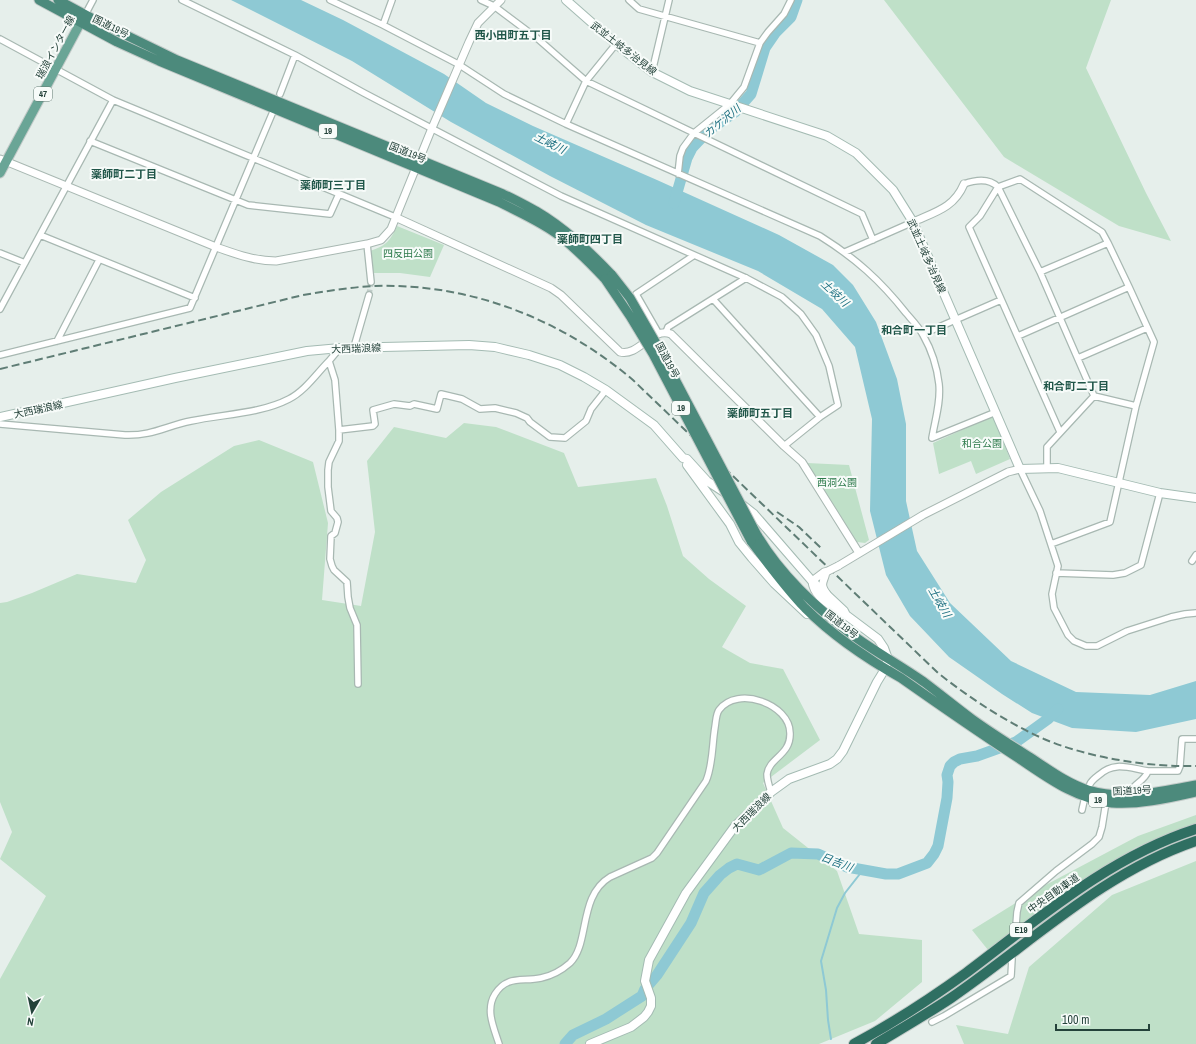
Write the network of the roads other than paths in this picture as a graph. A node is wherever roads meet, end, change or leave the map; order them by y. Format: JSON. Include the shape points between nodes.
{"nodes":[{"id":1,"x":39,"y":0,"type":"edge"},
{"id":2,"x":58,"y":0,"type":"edge"},
{"id":3,"x":93,"y":0,"type":"edge"},
{"id":4,"x":182,"y":0,"type":"edge"},
{"id":5,"x":330,"y":0,"type":"edge"},
{"id":6,"x":392,"y":0,"type":"edge"},
{"id":7,"x":481,"y":0,"type":"edge"},
{"id":8,"x":501,"y":0,"type":"edge"},
{"id":9,"x":566,"y":0,"type":"edge"},
{"id":10,"x":629,"y":0,"type":"edge"},
{"id":11,"x":669,"y":0,"type":"edge"},
{"id":12,"x":791,"y":0,"type":"edge"},
{"id":13,"x":494,"y":6,"type":"junction"},
{"id":14,"x":85,"y":14,"type":"junction"},
{"id":15,"x":664,"y":17,"type":"junction"},
{"id":16,"x":80,"y":23,"type":"junction"},
{"id":17,"x":384,"y":25,"type":"junction"},
{"id":18,"x":1,"y":41,"type":"edge"},
{"id":19,"x":760,"y":43,"type":"junction"},
{"id":20,"x":616,"y":44,"type":"junction"},
{"id":21,"x":295,"y":55,"type":"junction"},
{"id":22,"x":457,"y":67,"type":"junction"},
{"id":23,"x":56,"y":70,"type":"junction"},
{"id":24,"x":652,"y":72,"type":"junction"},
{"id":25,"x":586,"y":81,"type":"junction"},
{"id":26,"x":280,"y":94,"type":"dead end"},
{"id":27,"x":113,"y":100,"type":"junction"},
{"id":28,"x":730,"y":104,"type":"junction"},
{"id":29,"x":272,"y":114,"type":"dead end"},
{"id":30,"x":566,"y":124,"type":"junction"},
{"id":31,"x":432,"y":128,"type":"junction"},
{"id":32,"x":694,"y":133,"type":"junction"},
{"id":33,"x":90,"y":141,"type":"junction"},
{"id":34,"x":253,"y":158,"type":"junction"},
{"id":35,"x":3,"y":160,"type":"edge"},
{"id":36,"x":418,"y":163,"type":"junction"},
{"id":37,"x":0,"y":173,"type":"edge"},
{"id":38,"x":678,"y":174,"type":"junction"},
{"id":39,"x":964,"y":184,"type":"joint"},
{"id":40,"x":66,"y":186,"type":"junction"},
{"id":41,"x":998,"y":187,"type":"junction"},
{"id":42,"x":339,"y":194,"type":"junction"},
{"id":43,"x":235,"y":200,"type":"junction"},
{"id":44,"x":395,"y":217,"type":"junction"},
{"id":45,"x":913,"y":222,"type":"junction"},
{"id":46,"x":40,"y":236,"type":"junction"},
{"id":47,"x":873,"y":240,"type":"junction"},
{"id":48,"x":1108,"y":243,"type":"junction"},
{"id":49,"x":367,"y":244,"type":"junction"},
{"id":50,"x":216,"y":247,"type":"junction"},
{"id":51,"x":845,"y":252,"type":"junction"},
{"id":52,"x":0,"y":253,"type":"edge"},
{"id":53,"x":693,"y":256,"type":"junction"},
{"id":54,"x":99,"y":260,"type":"junction"},
{"id":55,"x":25,"y":263,"type":"junction"},
{"id":56,"x":1040,"y":272,"type":"junction"},
{"id":57,"x":746,"y":278,"type":"junction"},
{"id":58,"x":371,"y":282,"type":"tunnel mouth"},
{"id":59,"x":1129,"y":287,"type":"junction"},
{"id":60,"x":369,"y":295,"type":"tunnel mouth"},
{"id":61,"x":195,"y":298,"type":"junction"},
{"id":62,"x":713,"y":300,"type":"junction"},
{"id":63,"x":1002,"y":300,"type":"junction"},
{"id":64,"x":0,"y":309,"type":"edge"},
{"id":65,"x":1060,"y":317,"type":"junction"},
{"id":66,"x":955,"y":320,"type":"junction"},
{"id":67,"x":1147,"y":328,"type":"junction"},
{"id":68,"x":662,"y":333,"type":"junction"},
{"id":69,"x":923,"y":334,"type":"junction"},
{"id":70,"x":1018,"y":336,"type":"junction"},
{"id":71,"x":57,"y":341,"type":"junction"},
{"id":72,"x":354,"y":347,"type":"junction"},
{"id":73,"x":340,"y":348,"type":"junction"},
{"id":74,"x":0,"y":355,"type":"edge"},
{"id":75,"x":1078,"y":358,"type":"junction"},
{"id":76,"x":329,"y":361,"type":"junction"},
{"id":77,"x":606,"y":390,"type":"junction"},
{"id":78,"x":1094,"y":396,"type":"junction"},
{"id":79,"x":1136,"y":406,"type":"junction"},
{"id":80,"x":996,"y":412,"type":"junction"},
{"id":81,"x":0,"y":417,"type":"edge"},
{"id":82,"x":820,"y":417,"type":"junction"},
{"id":83,"x":0,"y":424,"type":"edge"},
{"id":84,"x":339,"y":430,"type":"junction"},
{"id":85,"x":1060,"y":432,"type":"junction"},
{"id":86,"x":784,"y":446,"type":"junction"},
{"id":87,"x":683,"y":458,"type":"junction"},
{"id":88,"x":1020,"y":469,"type":"junction"},
{"id":89,"x":1047,"y":469,"type":"junction"},
{"id":90,"x":1119,"y":483,"type":"junction"},
{"id":91,"x":1160,"y":493,"type":"junction"},
{"id":92,"x":1196,"y":498,"type":"edge"},
{"id":93,"x":745,"y":506,"type":"junction"},
{"id":94,"x":730,"y":524,"type":"junction"},
{"id":95,"x":754,"y":538,"type":"junction"},
{"id":96,"x":1051,"y":544,"type":"junction"},
{"id":97,"x":859,"y":553,"type":"junction"},
{"id":98,"x":1196,"y":555,"type":"edge"},
{"id":99,"x":1192,"y":561,"type":"dead end"},
{"id":100,"x":827,"y":572,"type":"junction"},
{"id":101,"x":1056,"y":572,"type":"junction"},
{"id":102,"x":812,"y":581,"type":"junction"},
{"id":103,"x":828,"y":596,"type":"junction"},
{"id":104,"x":1196,"y":613,"type":"edge"},
{"id":105,"x":846,"y":615,"type":"junction"},
{"id":106,"x":829,"y":629,"type":"junction"},
{"id":107,"x":888,"y":659,"type":"junction"},
{"id":108,"x":885,"y":669,"type":"junction"},
{"id":109,"x":358,"y":684,"type":"dead end"},
{"id":110,"x":1196,"y":738,"type":"edge"},
{"id":111,"x":998,"y":741,"type":"junction"},
{"id":112,"x":1015,"y":752,"type":"junction"},
{"id":113,"x":1148,"y":770,"type":"junction"},
{"id":114,"x":1090,"y":784,"type":"dead end"},
{"id":115,"x":1196,"y":785,"type":"edge"},
{"id":116,"x":771,"y":792,"type":"junction"},
{"id":117,"x":1196,"y":792,"type":"edge"},
{"id":118,"x":1131,"y":795,"type":"junction"},
{"id":119,"x":1084,"y":801,"type":"dead end"},
{"id":120,"x":1106,"y":802,"type":"junction"},
{"id":121,"x":1082,"y":810,"type":"dead end"},
{"id":122,"x":1196,"y":829,"type":"edge"},
{"id":123,"x":1196,"y":842,"type":"edge"},
{"id":124,"x":1016,"y":925,"type":"dead end"},
{"id":125,"x":1012,"y":959,"type":"dead end"},
{"id":126,"x":932,"y":1022,"type":"dead end"},
{"id":127,"x":499,"y":1044,"type":"edge"},
{"id":128,"x":590,"y":1044,"type":"edge"},
{"id":129,"x":854,"y":1044,"type":"edge"},
{"id":130,"x":876,"y":1044,"type":"edge"}],
"edges":[{"from":1,"to":16,"type":"highway","name":"国道19号","number":"19"},
{"from":2,"to":14,"type":"highway","name":"国道19号","number":"19"},
{"from":3,"to":14,"type":"street"},
{"from":4,"to":21,"type":"street"},
{"from":5,"to":17,"type":"street"},
{"from":6,"to":17,"type":"street"},
{"from":7,"to":13,"type":"street"},
{"from":8,"to":13,"type":"street"},
{"from":9,"to":20,"type":"main road","name":"武並土岐多治見線"},
{"from":10,"to":15,"type":"street","via":[[639,9]]},
{"from":11,"to":15,"type":"street"},
{"from":12,"to":19,"type":"street","via":[[784,14]]},
{"from":13,"to":22,"type":"street","via":[[478,23]]},
{"from":13,"to":25,"type":"street","via":[[538,39]]},
{"from":14,"to":16,"type":"main road","name":"瑞浪インター線","number":"47"},
{"from":14,"to":36,"type":"highway","name":"国道19号","number":"19","via":[[177,60]]},
{"from":15,"to":19,"type":"street"},
{"from":15,"to":24,"type":"street"},
{"from":16,"to":23,"type":"main road","name":"瑞浪インター線","number":"47"},
{"from":16,"to":36,"type":"highway","name":"国道19号","number":"19","via":[[159,61]]},
{"from":17,"to":22,"type":"street"},
{"from":18,"to":23,"type":"street"},
{"from":19,"to":28,"type":"street","via":[[744,87]]},
{"from":20,"to":24,"type":"main road","name":"武並土岐多治見線"},
{"from":20,"to":25,"type":"street"},
{"from":21,"to":26,"type":"street"},
{"from":21,"to":31,"type":"street"},
{"from":22,"to":30,"type":"street","via":[[504,94]]},
{"from":22,"to":31,"type":"street"},
{"from":23,"to":27,"type":"street"},
{"from":23,"to":35,"type":"main road","name":"瑞浪インター線","number":"47"},
{"from":24,"to":28,"type":"main road","name":"武並土岐多治見線","via":[[690,91]]},
{"from":25,"to":30,"type":"street"},
{"from":25,"to":32,"type":"street"},
{"from":27,"to":33,"type":"street"},
{"from":27,"to":34,"type":"street"},
{"from":28,"to":32,"type":"street"},
{"from":28,"to":45,"type":"main road","name":"武並土岐多治見線","via":[[827,136],[856,153],[893,190]]},
{"from":29,"to":34,"type":"street"},
{"from":30,"to":38,"type":"street"},
{"from":31,"to":36,"type":"street"},
{"from":31,"to":53,"type":"street","via":[[561,196]]},
{"from":32,"to":38,"type":"street","via":[[683,148]]},
{"from":32,"to":47,"type":"street","via":[[862,214]]},
{"from":33,"to":40,"type":"street"},
{"from":33,"to":43,"type":"street"},
{"from":34,"to":42,"type":"street"},
{"from":34,"to":43,"type":"street"},
{"from":35,"to":37,"type":"main road","name":"瑞浪インター線","number":"47"},
{"from":35,"to":40,"type":"street"},
{"from":36,"to":44,"type":"street"},
{"from":36,"to":95,"type":"highway","name":"国道19号","number":"19","bridge":true,"via":[[538,222],[560,236],[608,277]]},
{"from":38,"to":51,"type":"street","via":[[820,236]]},
{"from":39,"to":41,"type":"street","via":[[981,180],[994,183]]},
{"from":39,"to":45,"type":"street","via":[[960,193],[947,207]]},
{"from":40,"to":46,"type":"street"},
{"from":40,"to":50,"type":"street"},
{"from":41,"to":48,"type":"street","via":[[1020,179],[1102,232]]},
{"from":41,"to":56,"type":"street"},
{"from":41,"to":63,"type":"street","via":[[980,216],[969,227]]},
{"from":42,"to":43,"type":"street","via":[[330,214],[248,205]]},
{"from":42,"to":44,"type":"street"},
{"from":43,"to":50,"type":"street"},
{"from":44,"to":49,"type":"street","via":[[386,236]]},
{"from":44,"to":68,"type":"street","via":[[551,288],[620,352],[631,352]]},
{"from":45,"to":47,"type":"street"},
{"from":45,"to":66,"type":"main road","name":"武並土岐多治見線"},
{"from":46,"to":54,"type":"street"},
{"from":46,"to":55,"type":"street"},
{"from":47,"to":51,"type":"street"},
{"from":48,"to":56,"type":"street"},
{"from":48,"to":59,"type":"street"},
{"from":49,"to":50,"type":"street","via":[[276,261],[246,258]]},
{"from":49,"to":58,"type":"street"},
{"from":50,"to":61,"type":"street"},
{"from":51,"to":69,"type":"street","via":[[872,274]]},
{"from":52,"to":55,"type":"street"},
{"from":53,"to":57,"type":"street"},
{"from":53,"to":68,"type":"street","via":[[636,294]]},
{"from":54,"to":61,"type":"street"},
{"from":54,"to":71,"type":"street"},
{"from":55,"to":64,"type":"street"},
{"from":56,"to":65,"type":"street"},
{"from":57,"to":62,"type":"street"},
{"from":57,"to":82,"type":"street","via":[[782,297],[802,314],[816,335],[829,366],[838,405]]},
{"from":59,"to":65,"type":"street"},
{"from":59,"to":67,"type":"street"},
{"from":60,"to":72,"type":"street"},
{"from":61,"to":71,"type":"street","via":[[190,308]]},
{"from":62,"to":68,"type":"street"},
{"from":62,"to":82,"type":"street"},
{"from":63,"to":66,"type":"street"},
{"from":63,"to":70,"type":"street"},
{"from":65,"to":70,"type":"street"},
{"from":65,"to":75,"type":"street"},
{"from":66,"to":69,"type":"street"},
{"from":66,"to":80,"type":"main road","name":"武並土岐多治見線"},
{"from":67,"to":75,"type":"street"},
{"from":67,"to":79,"type":"street","via":[[1154,342]]},
{"from":68,"to":86,"type":"street","via":[[671,334]]},
{"from":69,"to":80,"type":"street","via":[[934,359],[939,384],[939,404],[932,438]]},
{"from":70,"to":85,"type":"street"},
{"from":71,"to":74,"type":"street"},
{"from":72,"to":73,"type":"main road","name":"大西瑞浪線"},
{"from":72,"to":77,"type":"main road","name":"大西瑞浪線","via":[[469,345],[496,348],[560,365]]},
{"from":73,"to":76,"type":"street"},
{"from":73,"to":81,"type":"main road","name":"大西瑞浪線","via":[[307,351],[235,365]]},
{"from":75,"to":78,"type":"street"},
{"from":76,"to":83,"type":"street","via":[[297,394],[272,406],[185,422],[153,433],[125,435]]},
{"from":76,"to":84,"type":"street","via":[[336,390]]},
{"from":77,"to":84,"type":"street","via":[[591,409],[586,421],[565,438],[550,437],[527,418],[516,413],[495,408],[480,409],[462,399],[441,394],[437,409],[414,404],[394,404],[373,410],[374,426]]},
{"from":77,"to":87,"type":"main road","name":"大西瑞浪線","via":[[654,425]]},
{"from":78,"to":79,"type":"street"},
{"from":78,"to":85,"type":"street"},
{"from":79,"to":90,"type":"street"},
{"from":80,"to":88,"type":"main road","name":"武並土岐多治見線"},
{"from":82,"to":86,"type":"street"},
{"from":84,"to":109,"type":"street","via":[[339,442],[328,470],[331,511],[338,522],[331,536],[330,559],[334,570],[347,582],[350,608],[357,622]]},
{"from":85,"to":89,"type":"street","via":[[1047,447]]},
{"from":86,"to":97,"type":"street","via":[[802,462]]},
{"from":87,"to":93,"type":"main road","via":[[708,481]]},
{"from":87,"to":94,"type":"main road"},
{"from":88,"to":89,"type":"main road"},
{"from":88,"to":96,"type":"street","via":[[1040,511]]},
{"from":88,"to":97,"type":"street","via":[[1008,472],[923,515]]},
{"from":89,"to":90,"type":"main road","via":[[1058,468]]},
{"from":90,"to":91,"type":"main road"},
{"from":90,"to":96,"type":"street","via":[[1110,522]]},
{"from":91,"to":92,"type":"main road"},
{"from":91,"to":101,"type":"street","via":[[1141,565],[1114,575]]},
{"from":93,"to":94,"type":"main road","via":[[729,519]]},
{"from":93,"to":102,"type":"main road"},
{"from":94,"to":106,"type":"main road","via":[[740,542],[774,583],[817,623]]},
{"from":95,"to":106,"type":"highway","name":"国道19号","number":"19","via":[[771,568],[805,608]]},
{"from":95,"to":107,"type":"highway","name":"国道19号","number":"19","via":[[810,600],[858,639]]},
{"from":96,"to":101,"type":"street","via":[[1058,566]]},
{"from":97,"to":100,"type":"street","bridge":true},
{"from":98,"to":99,"type":"street"},
{"from":100,"to":102,"type":"street"},
{"from":100,"to":103,"type":"street","via":[[822,588]]},
{"from":101,"to":104,"type":"street","via":[[1052,594],[1054,608],[1068,635],[1086,646],[1097,646],[1127,631],[1171,617]]},
{"from":102,"to":103,"type":"main road"},
{"from":102,"to":105,"type":"street","via":[[814,591],[821,598]]},
{"from":103,"to":105,"type":"main road"},
{"from":105,"to":107,"type":"main road","via":[[878,639]]},
{"from":106,"to":108,"type":"highway","name":"国道19号","number":"19"},
{"from":107,"to":108,"type":"main road","name":"大西瑞浪線"},
{"from":107,"to":111,"type":"highway","name":"国道19号","number":"19","via":[[922,681]]},
{"from":108,"to":111,"type":"highway","name":"国道19号","number":"19"},
{"from":108,"to":116,"type":"main road","name":"大西瑞浪線","via":[[837,759],[789,779]]},
{"from":110,"to":113,"type":"street","via":[[1182,739],[1178,771]]},
{"from":111,"to":112,"type":"highway","name":"国道19号","number":"19"},
{"from":112,"to":118,"type":"highway","name":"国道19号","number":"19","via":[[1087,790],[1110,795]]},
{"from":112,"to":120,"type":"highway","name":"国道19号","number":"19","via":[[1060,785],[1085,797]]},
{"from":113,"to":114,"type":"street","via":[[1111,767],[1100,773]]},
{"from":113,"to":118,"type":"street","via":[[1144,780],[1134,787]]},
{"from":115,"to":118,"type":"highway","name":"国道19号","number":"19"},
{"from":116,"to":127,"type":"street","via":[[769,769],[787,748],[791,735],[790,728],[776,708],[754,699],[733,699],[718,712],[706,781],[658,853],[610,877],[598,888],[586,914],[580,946],[571,962],[556,973],[542,978],[508,982],[501,986],[494,996],[490,1015]]},
{"from":116,"to":128,"type":"main road","name":"大西瑞浪線","via":[[735,826],[686,893],[649,960],[645,980],[651,998],[648,1012],[638,1023],[622,1032]]},
{"from":117,"to":120,"type":"highway","name":"国道19号","number":"19","via":[[1140,802]]},
{"from":119,"to":121,"type":"street"},
{"from":120,"to":124,"type":"street","via":[[1099,837],[1019,903]]},
{"from":122,"to":129,"type":"highway","name":"中央自動車道","number":"E19","via":[[1161,842],[1082,886],[931,998]]},
{"from":123,"to":130,"type":"highway","number":"E19","via":[[1166,853],[1115,879],[1009,953],[952,997]]},
{"from":125,"to":126,"type":"street","via":[[1011,976]]}]}
